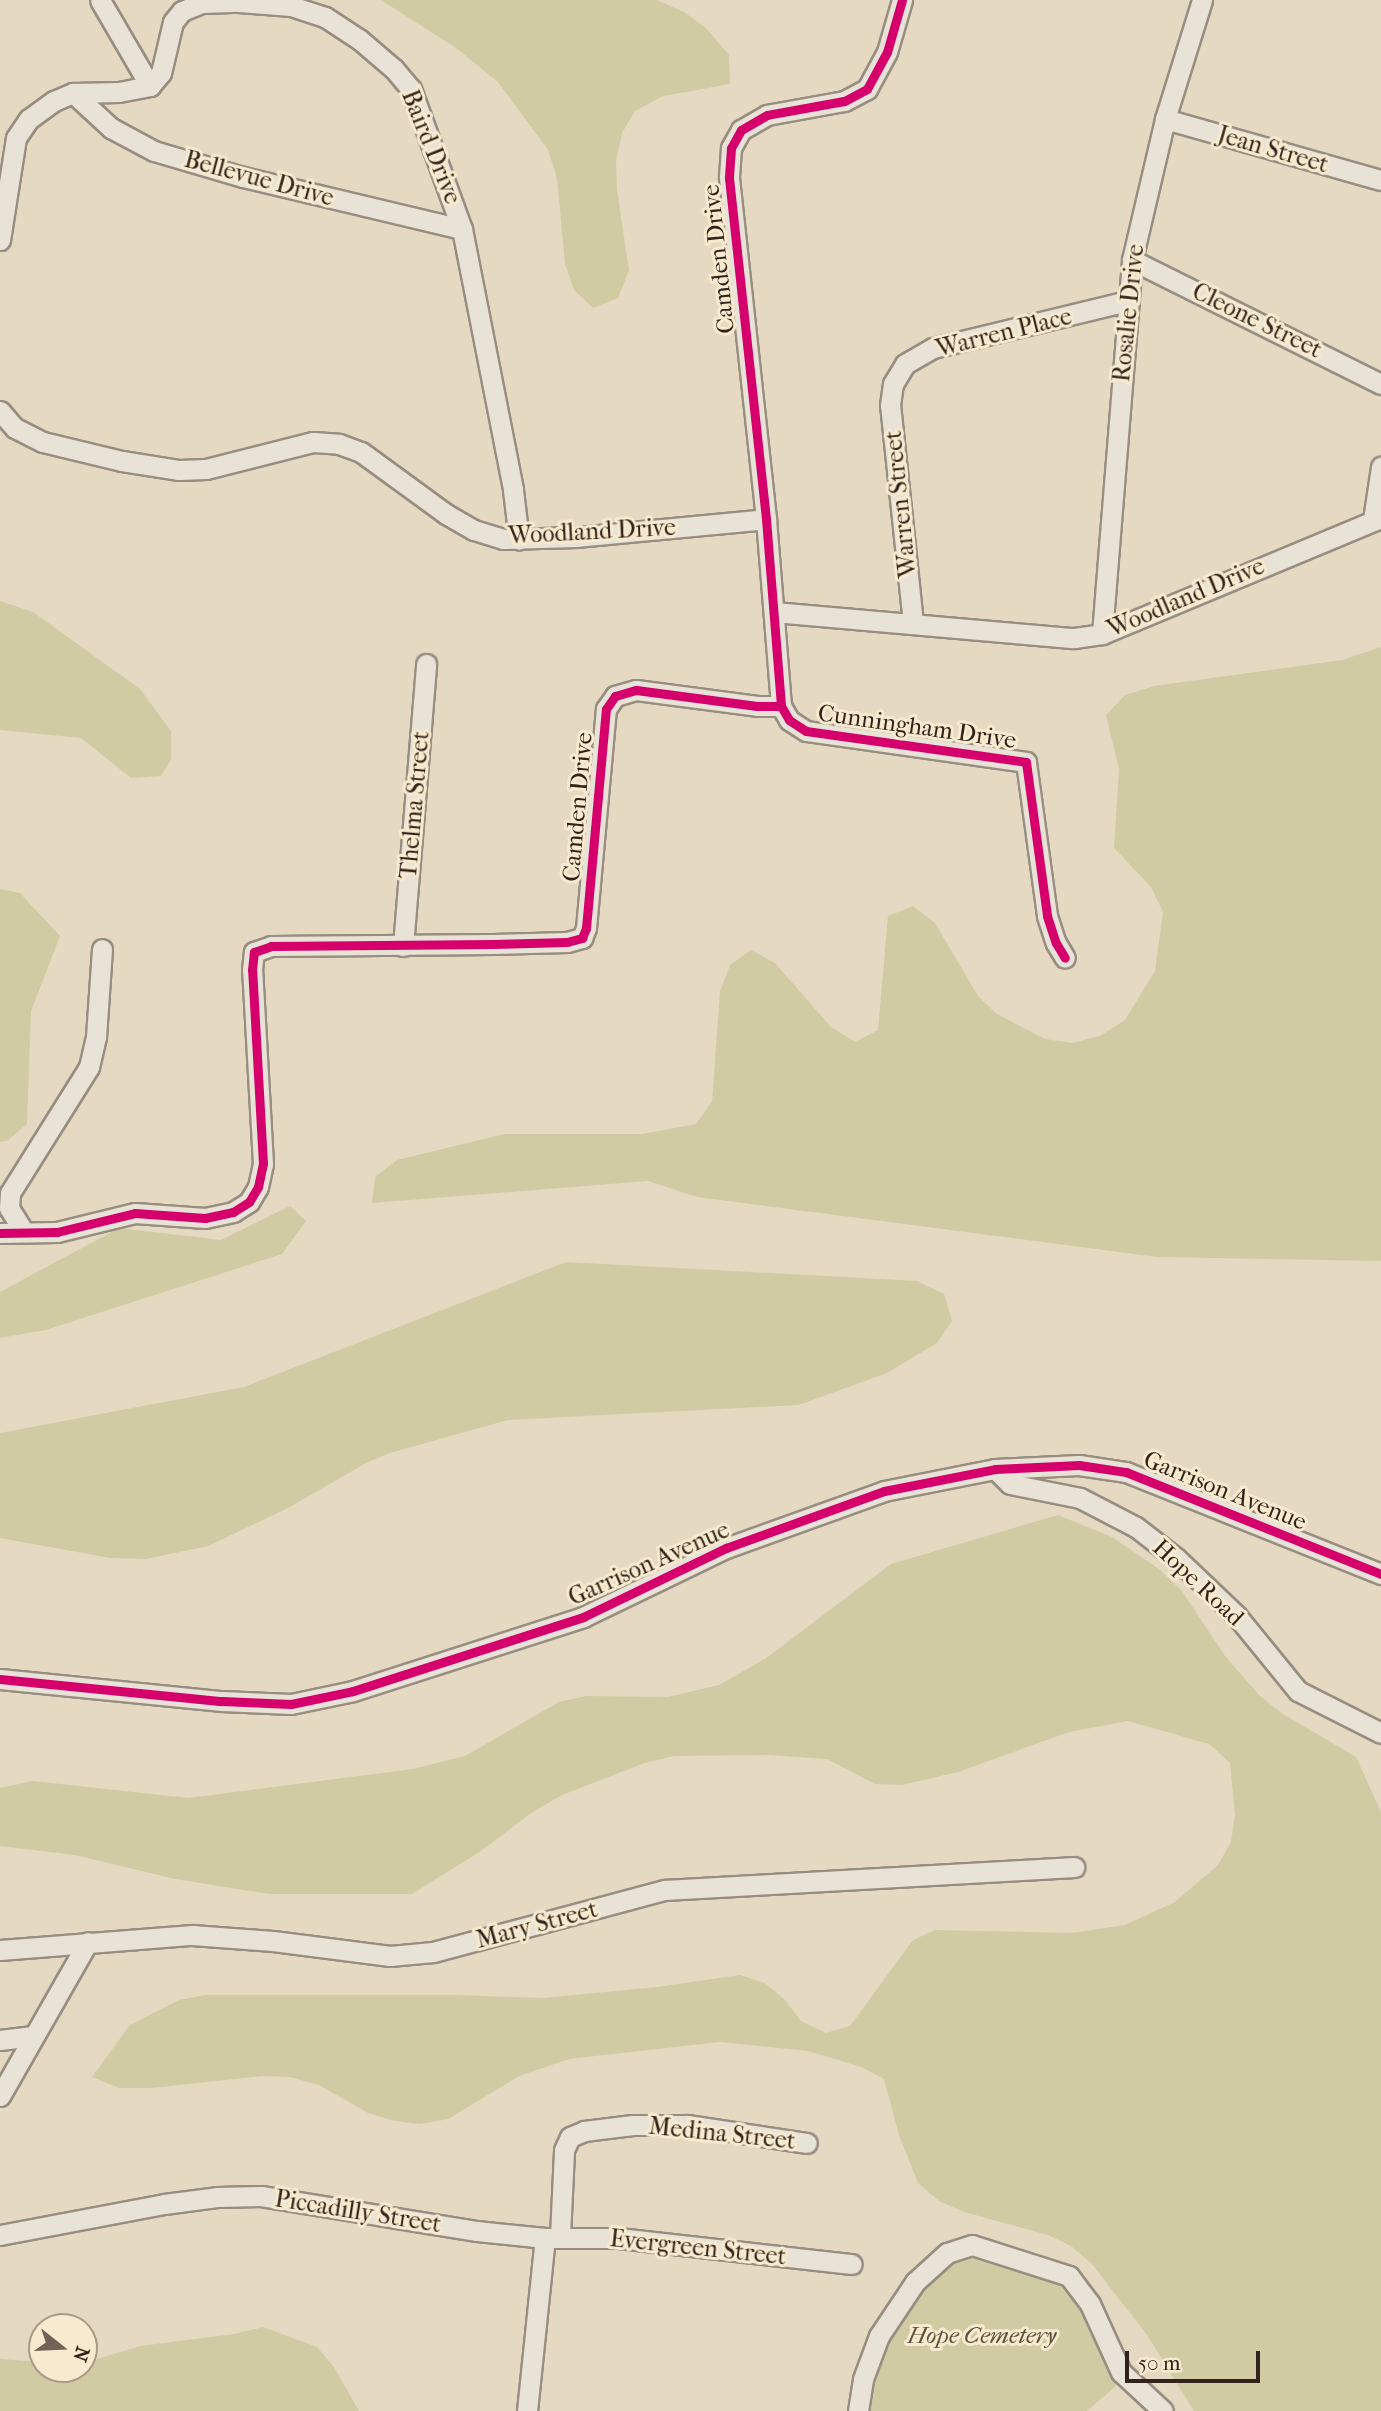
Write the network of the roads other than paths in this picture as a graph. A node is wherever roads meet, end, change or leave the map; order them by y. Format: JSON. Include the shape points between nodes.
{"nodes":[{"id":1,"x":100,"y":0,"type":"edge"},
{"id":2,"x":902,"y":0,"type":"edge"},
{"id":3,"x":1202,"y":0,"type":"edge"},
{"id":4,"x":150,"y":86,"type":"junction"},
{"id":5,"x":73,"y":93,"type":"junction"},
{"id":6,"x":1165,"y":119,"type":"junction"},
{"id":7,"x":1381,"y":180,"type":"edge"},
{"id":8,"x":462,"y":229,"type":"junction"},
{"id":9,"x":0,"y":240,"type":"edge"},
{"id":10,"x":1132,"y":260,"type":"junction"},
{"id":11,"x":1127,"y":301,"type":"junction"},
{"id":12,"x":893,"y":384,"type":"joint"},
{"id":13,"x":1381,"y":384,"type":"edge"},
{"id":14,"x":0,"y":411,"type":"edge"},
{"id":15,"x":1381,"y":467,"type":"edge"},
{"id":16,"x":766,"y":519,"type":"junction"},
{"id":17,"x":1377,"y":519,"type":"edge"},
{"id":18,"x":519,"y":540,"type":"junction"},
{"id":19,"x":774,"y":612,"type":"junction"},
{"id":20,"x":913,"y":623,"type":"junction"},
{"id":21,"x":1102,"y":635,"type":"junction"},
{"id":22,"x":426,"y":664,"type":"dead end"},
{"id":23,"x":781,"y":706,"type":"junction"},
{"id":24,"x":403,"y":946,"type":"junction"},
{"id":25,"x":102,"y":949,"type":"dead end"},
{"id":26,"x":1065,"y":958,"type":"dead end"},
{"id":27,"x":24,"y":1232,"type":"junction"},
{"id":28,"x":0,"y":1233,"type":"edge"},
{"id":29,"x":995,"y":1469,"type":"junction"},
{"id":30,"x":1381,"y":1574,"type":"edge"},
{"id":31,"x":0,"y":1679,"type":"edge"},
{"id":32,"x":1381,"y":1733,"type":"edge"},
{"id":33,"x":1074,"y":1867,"type":"dead end"},
{"id":34,"x":88,"y":1942,"type":"junction"},
{"id":35,"x":0,"y":1950,"type":"edge"},
{"id":36,"x":33,"y":2036,"type":"junction"},
{"id":37,"x":0,"y":2040,"type":"edge"},
{"id":38,"x":0,"y":2096,"type":"edge"},
{"id":39,"x":807,"y":2143,"type":"dead end"},
{"id":40,"x":0,"y":2235,"type":"edge"},
{"id":41,"x":552,"y":2237,"type":"junction"},
{"id":42,"x":852,"y":2264,"type":"dead end"},
{"id":43,"x":527,"y":2411,"type":"edge"},
{"id":44,"x":858,"y":2411,"type":"edge"},
{"id":45,"x":1163,"y":2411,"type":"edge"}],
"edges":[{"from":1,"to":4,"type":"street"},
{"from":2,"to":16,"type":"street","name":"Camden Drive","via":[[887,52],[867,89],[844,100],[767,115],[741,130],[731,148],[729,178]]},
{"from":3,"to":6,"type":"street","name":"Rosalie Drive"},
{"from":4,"to":5,"type":"street"},
{"from":4,"to":8,"type":"street","name":"Baird Drive","via":[[161,74],[173,22],[182,11],[202,4],[239,2],[291,6],[324,17],[360,40],[411,89]]},
{"from":5,"to":8,"type":"street","name":"Bellevue Drive","via":[[111,128],[154,151]]},
{"from":5,"to":9,"type":"street","via":[[29,119],[16,138]]},
{"from":6,"to":7,"type":"street","name":"Jean Street"},
{"from":6,"to":10,"type":"street","name":"Rosalie Drive"},
{"from":8,"to":18,"type":"street","name":"Baird Drive"},
{"from":10,"to":11,"type":"street","name":"Rosalie Drive"},
{"from":10,"to":13,"type":"street","name":"Cleone Street"},
{"from":11,"to":12,"type":"street","name":"Warren Place","via":[[933,348],[905,364]]},
{"from":11,"to":21,"type":"street","name":"Rosalie Drive"},
{"from":12,"to":20,"type":"street","name":"Warren Street","via":[[890,405]]},
{"from":14,"to":18,"type":"street","name":"Woodland Drive","via":[[15,428],[43,442],[179,470],[206,469],[313,442],[339,444],[361,452],[474,530]]},
{"from":15,"to":17,"type":"street"},
{"from":16,"to":18,"type":"street","name":"Woodland Drive"},
{"from":16,"to":19,"type":"street","name":"Camden Drive"},
{"from":17,"to":21,"type":"street","name":"Woodland Drive"},
{"from":19,"to":20,"type":"street","name":"Woodland Drive"},
{"from":19,"to":23,"type":"street","name":"Camden Drive"},
{"from":20,"to":21,"type":"street","name":"Woodland Drive","via":[[1074,638]]},
{"from":22,"to":24,"type":"street","name":"Thelma Street"},
{"from":23,"to":24,"type":"street","name":"Camden Drive","via":[[636,690],[615,696],[606,709],[582,939]]},
{"from":23,"to":26,"type":"street","name":"Cunningham Drive","via":[[789,720],[806,731],[1026,762],[1047,916]]},
{"from":24,"to":27,"type":"street","name":"Camden Drive","via":[[271,946],[254,952],[263,1164],[249,1202],[233,1212],[205,1218],[135,1213],[57,1232]]},
{"from":25,"to":27,"type":"street","via":[[96,1037],[89,1067],[10,1193],[9,1208]]},
{"from":27,"to":28,"type":"street","name":"Camden Drive"},
{"from":29,"to":30,"type":"street","name":"Garrison Avenue","via":[[1079,1465],[1126,1472]]},
{"from":29,"to":31,"type":"street","name":"Garrison Avenue","via":[[884,1492],[726,1548],[583,1617],[354,1691],[291,1703],[236,1702]]},
{"from":29,"to":32,"type":"street","name":"Hope Road","via":[[1010,1484],[1080,1498],[1136,1527],[1236,1615],[1298,1691]]},
{"from":33,"to":34,"type":"street","name":"Mary Street","via":[[665,1890],[433,1952],[390,1956],[192,1935]]},
{"from":34,"to":35,"type":"street","name":"Mary Street"},
{"from":34,"to":36,"type":"street"},
{"from":36,"to":37,"type":"street"},
{"from":36,"to":38,"type":"street"},
{"from":39,"to":41,"type":"street","name":"Medina Street","via":[[688,2125],[584,2131],[570,2137],[564,2150]]},
{"from":40,"to":41,"type":"street","name":"Piccadilly Street","via":[[164,2204],[261,2196]]},
{"from":41,"to":42,"type":"street","name":"Evergreen Street","via":[[619,2238]]},
{"from":41,"to":43,"type":"street"},
{"from":44,"to":45,"type":"street","via":[[863,2379],[879,2336],[915,2283],[947,2253],[972,2245],[1069,2276],[1090,2304],[1121,2372]]}]}
